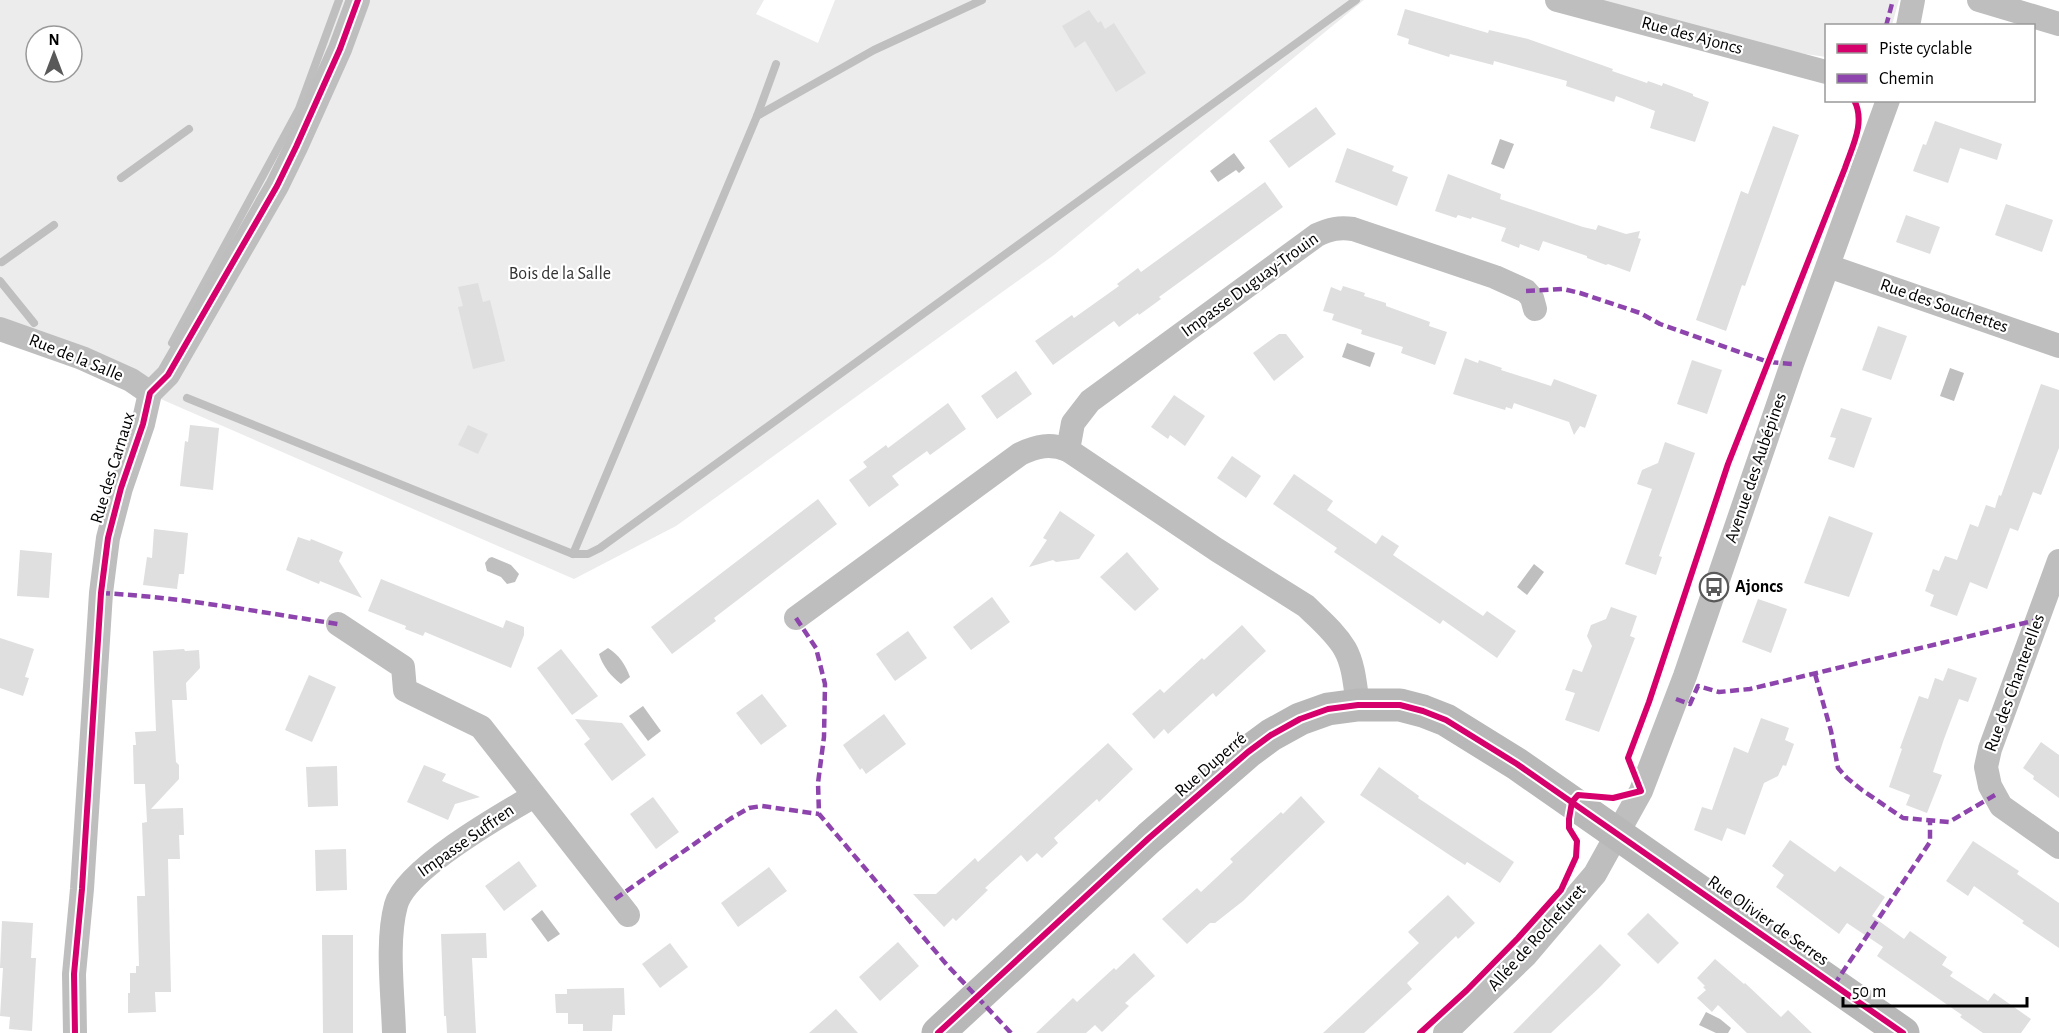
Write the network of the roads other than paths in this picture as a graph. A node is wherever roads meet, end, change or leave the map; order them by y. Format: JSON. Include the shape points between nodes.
{"nodes":[{"id":1,"x":358,"y":0,"type":"edge"},
{"id":2,"x":1557,"y":0,"type":"edge"},
{"id":3,"x":1913,"y":0,"type":"edge"},
{"id":4,"x":1979,"y":0,"type":"edge"},
{"id":5,"x":1908,"y":24,"type":"edge"},
{"id":6,"x":2059,"y":24,"type":"edge"},
{"id":7,"x":1825,"y":71,"type":"edge"},
{"id":8,"x":1887,"y":102,"type":"edge"},
{"id":9,"x":1828,"y":266,"type":"junction"},
{"id":10,"x":1535,"y":309,"type":"dead end"},
{"id":11,"x":2,"y":327,"type":"edge"},
{"id":12,"x":2059,"y":346,"type":"edge"},
{"id":13,"x":150,"y":393,"type":"junction"},
{"id":14,"x":1068,"y":450,"type":"junction"},
{"id":15,"x":2059,"y":561,"type":"edge"},
{"id":16,"x":796,"y":618,"type":"dead end"},
{"id":17,"x":338,"y":624,"type":"dead end"},
{"id":18,"x":1358,"y":705,"type":"junction"},
{"id":19,"x":534,"y":796,"type":"junction"},
{"id":20,"x":1617,"y":833,"type":"junction"},
{"id":21,"x":2059,"y":847,"type":"edge"},
{"id":22,"x":628,"y":915,"type":"dead end"},
{"id":23,"x":75,"y":1033,"type":"edge"},
{"id":24,"x":394,"y":1033,"type":"edge"},
{"id":25,"x":938,"y":1033,"type":"edge"},
{"id":26,"x":1445,"y":1033,"type":"edge"},
{"id":27,"x":1902,"y":1033,"type":"edge"}],
"edges":[{"from":1,"to":13,"type":"street","name":"Rue des Carnaux","via":[[316,106],[277,186],[168,375]]},
{"from":2,"to":7,"type":"street","name":"Rue des Ajoncs"},
{"from":3,"to":5,"type":"street"},
{"from":4,"to":6,"type":"street"},
{"from":8,"to":9,"type":"street","name":"Avenue des Aubépines"},
{"from":9,"to":12,"type":"street","name":"Rue des Souchettes"},
{"from":9,"to":20,"type":"street","name":"Avenue des Aubépines","via":[[1685,676],[1641,791]]},
{"from":10,"to":14,"type":"street","name":"Impasse Duguay-Trouin","via":[[1526,291],[1495,277],[1353,229],[1328,230],[1090,401],[1073,423]]},
{"from":11,"to":13,"type":"street","name":"Rue de la Salle","via":[[82,358]]},
{"from":13,"to":23,"type":"street","name":"Rue des Carnaux","via":[[108,538],[101,592],[74,974]]},
{"from":14,"to":16,"type":"street","via":[[1045,446],[1020,454]]},
{"from":14,"to":18,"type":"street","via":[[1306,606],[1345,649]]},
{"from":15,"to":21,"type":"street","name":"Rue des Chanterelles","via":[[1986,767],[1990,786],[2001,806]]},
{"from":17,"to":19,"type":"street","name":"Impasse Suffren","via":[[403,667],[405,690],[481,727]]},
{"from":18,"to":20,"type":"street","name":"Rue Duperré","via":[[1400,705],[1446,720]]},
{"from":18,"to":25,"type":"street","name":"Rue Duperré","via":[[1328,709],[1300,719],[1248,752]]},
{"from":19,"to":22,"type":"street","name":"Impasse Suffren"},
{"from":19,"to":24,"type":"street","name":"Impasse Suffren","via":[[467,836],[409,881],[396,903],[391,940]]},
{"from":20,"to":26,"type":"street","name":"Allée de Rochefuret","via":[[1595,874],[1534,946]]},
{"from":20,"to":27,"type":"street","name":"Rue Olivier de Serres"}]}
